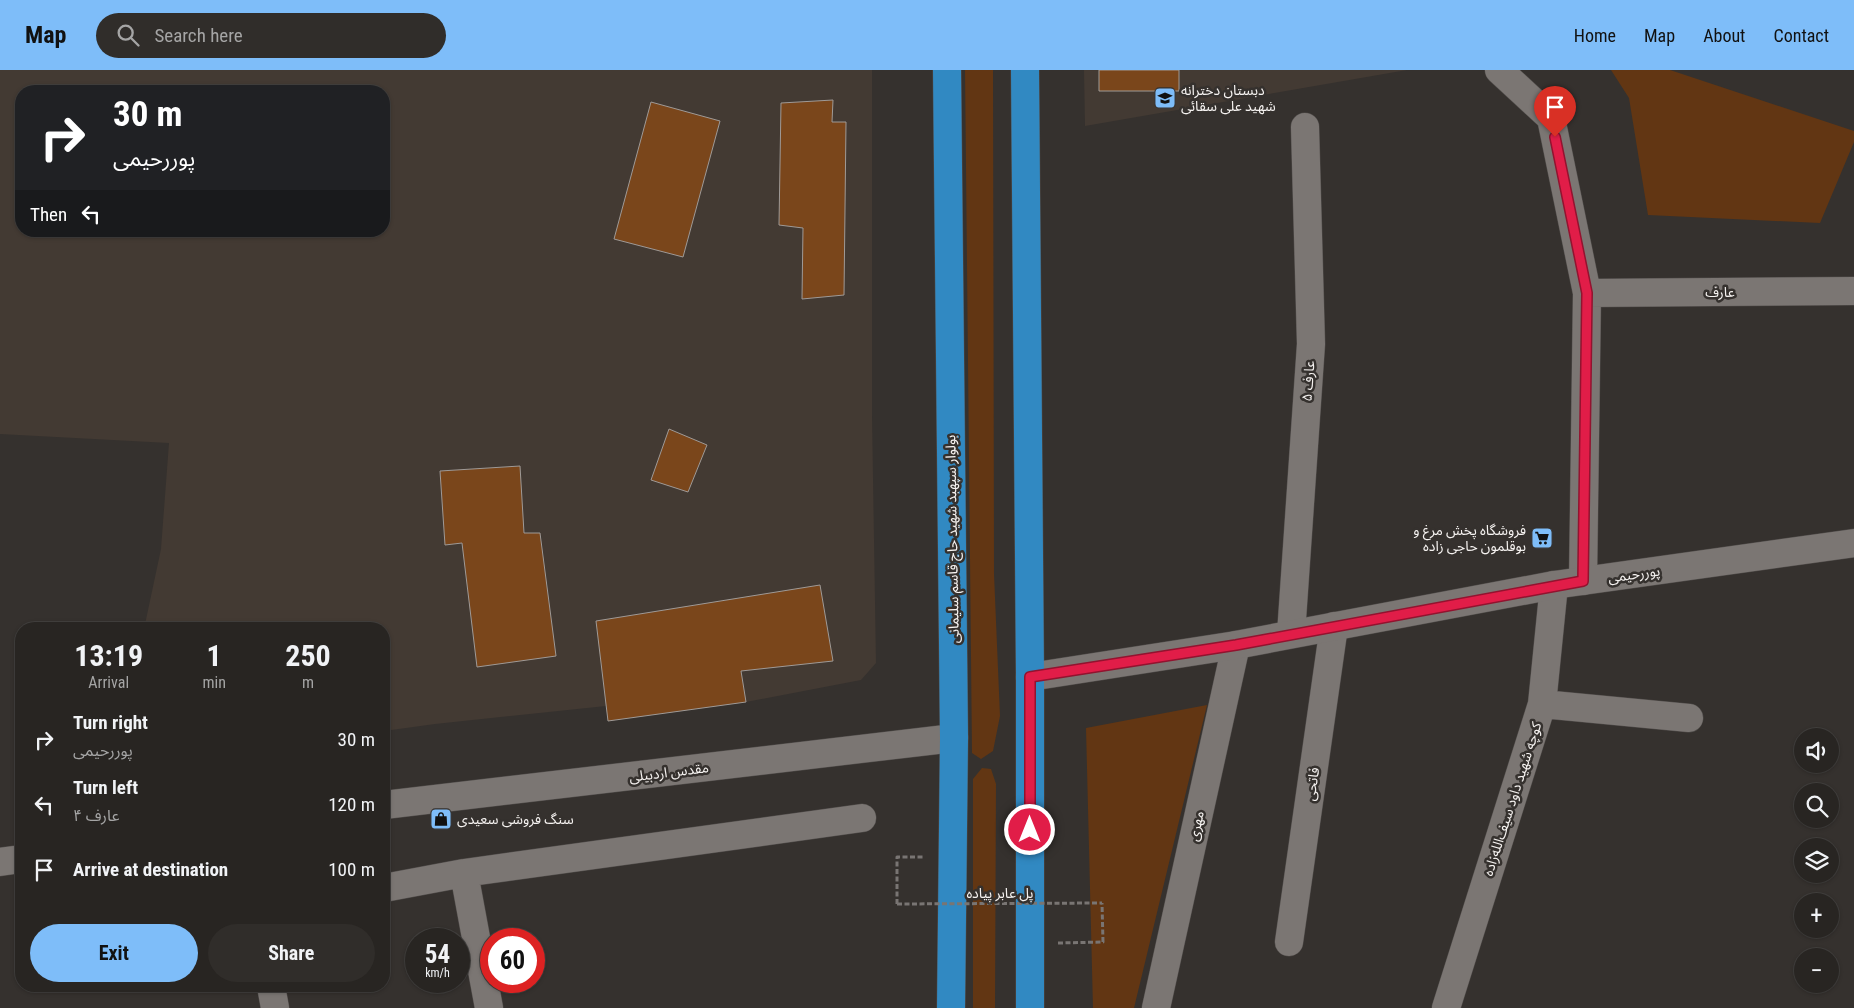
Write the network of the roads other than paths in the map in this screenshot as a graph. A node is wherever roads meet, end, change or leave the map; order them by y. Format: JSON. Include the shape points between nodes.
{"nodes":[{"id":1,"x":947,"y":70,"type":"edge"},
{"id":2,"x":1024,"y":70,"type":"edge"},
{"id":3,"x":1499,"y":70,"type":"edge"},
{"id":4,"x":1304,"y":127,"type":"dead end"},
{"id":5,"x":1854,"y":291,"type":"edge"},
{"id":6,"x":1587,"y":293,"type":"junction"},
{"id":7,"x":1854,"y":543,"type":"edge"},
{"id":8,"x":1583,"y":581,"type":"junction"},
{"id":9,"x":1554,"y":585,"type":"junction"},
{"id":10,"x":1334,"y":626,"type":"junction"},
{"id":11,"x":1291,"y":634,"type":"junction"},
{"id":12,"x":1236,"y":645,"type":"junction"},
{"id":13,"x":1030,"y":677,"type":"junction"},
{"id":14,"x":1542,"y":704,"type":"junction"},
{"id":15,"x":1689,"y":718,"type":"dead end"},
{"id":16,"x":954,"y":738,"type":"junction"},
{"id":17,"x":390,"y":804,"type":"edge"},
{"id":18,"x":862,"y":818,"type":"dead end"},
{"id":19,"x":15,"y":860,"type":"edge"},
{"id":20,"x":0,"y":862,"type":"edge"},
{"id":21,"x":464,"y":873,"type":"junction"},
{"id":22,"x":390,"y":887,"type":"edge"},
{"id":23,"x":1289,"y":942,"type":"dead end"},
{"id":24,"x":272,"y":992,"type":"edge"},
{"id":25,"x":275,"y":1008,"type":"edge"},
{"id":26,"x":489,"y":1008,"type":"edge"},
{"id":27,"x":951,"y":1008,"type":"edge"},
{"id":28,"x":1030,"y":1008,"type":"edge"},
{"id":29,"x":1156,"y":1008,"type":"edge"},
{"id":30,"x":1446,"y":1008,"type":"edge"}],
"edges":[{"from":1,"to":16,"type":"main road","name":"بولوار سپهبد شهید حاج قاسم سلیمانی"},
{"from":2,"to":13,"type":"main road"},
{"from":3,"to":6,"type":"street","via":[[1551,118]]},
{"from":4,"to":11,"type":"street","name":"عارف ۵","via":[[1311,344]]},
{"from":5,"to":6,"type":"street","name":"عارف"},
{"from":6,"to":8,"type":"street"},
{"from":7,"to":8,"type":"street","name":"پوررحیمی"},
{"from":8,"to":9,"type":"street","name":"پوررحیمی"},
{"from":9,"to":10,"type":"street","name":"پوررحیمی"},
{"from":9,"to":14,"type":"street","name":"کوچه شهید داود سیف‌الله‌زاده"},
{"from":10,"to":11,"type":"street","name":"پوررحیمی"},
{"from":10,"to":23,"type":"street","name":"فاتحی"},
{"from":11,"to":12,"type":"street","name":"پوررحیمی"},
{"from":12,"to":13,"type":"street","name":"پوررحیمی"},
{"from":12,"to":29,"type":"street","name":"مهری"},
{"from":13,"to":28,"type":"main road"},
{"from":14,"to":15,"type":"street"},
{"from":14,"to":30,"type":"street","name":"کوچه شهید داود سیف‌الله‌زاده"},
{"from":16,"to":17,"type":"street","name":"مقدس اردبیلی"},
{"from":16,"to":27,"type":"main road","name":"بولوار سپهبد شهید حاج قاسم سلیمانی"},
{"from":18,"to":21,"type":"street"},
{"from":19,"to":20,"type":"street"},
{"from":21,"to":22,"type":"street"},
{"from":21,"to":26,"type":"street"},
{"from":24,"to":25,"type":"street"}]}
